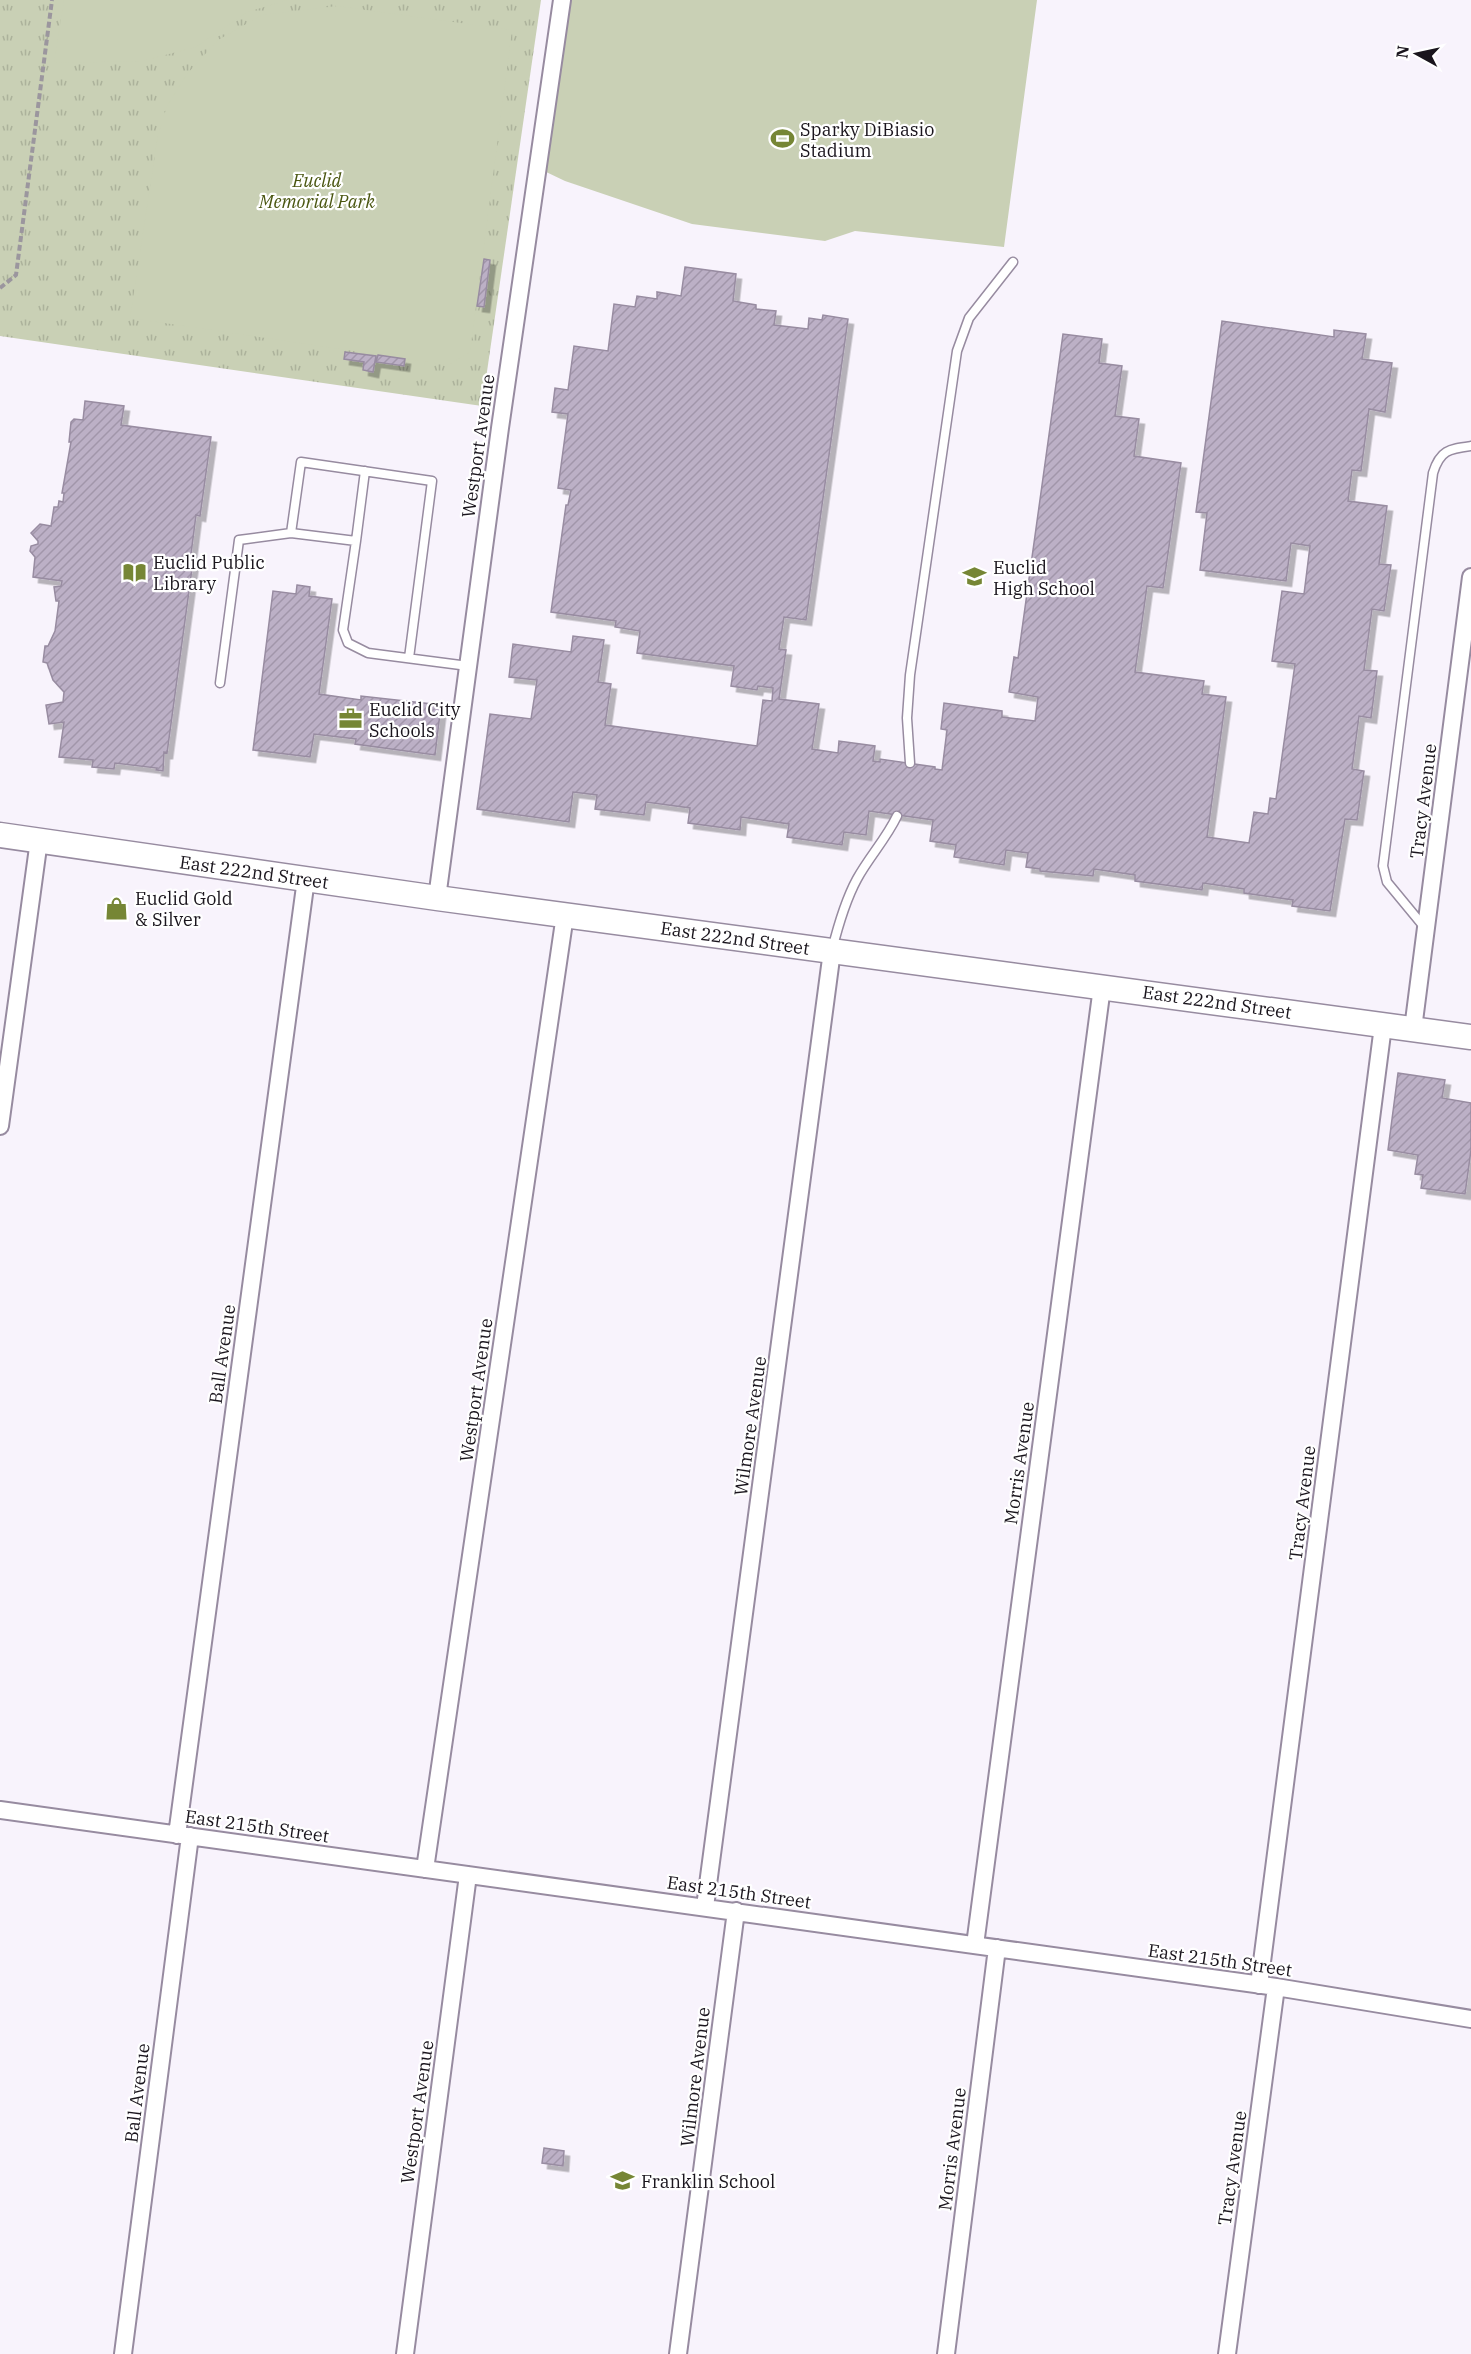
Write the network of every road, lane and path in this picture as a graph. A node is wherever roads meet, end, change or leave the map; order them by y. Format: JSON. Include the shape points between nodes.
{"nodes":[{"id":1,"x":52,"y":0,"type":"edge"},
{"id":2,"x":562,"y":0,"type":"edge"},
{"id":3,"x":1014,"y":262,"type":"dead end"},
{"id":4,"x":0,"y":288,"type":"edge"},
{"id":5,"x":1471,"y":446,"type":"edge"},
{"id":6,"x":365,"y":471,"type":"junction"},
{"id":7,"x":291,"y":533,"type":"junction"},
{"id":8,"x":356,"y":541,"type":"junction"},
{"id":9,"x":1471,"y":578,"type":"edge"},
{"id":10,"x":409,"y":658,"type":"junction"},
{"id":11,"x":468,"y":666,"type":"junction"},
{"id":12,"x":220,"y":683,"type":"dead end"},
{"id":13,"x":910,"y":763,"type":"dead end"},
{"id":14,"x":897,"y":816,"type":"dead end"},
{"id":15,"x":0,"y":835,"type":"edge"},
{"id":16,"x":39,"y":840,"type":"junction"},
{"id":17,"x":306,"y":879,"type":"junction"},
{"id":18,"x":436,"y":898,"type":"junction"},
{"id":19,"x":565,"y":915,"type":"junction"},
{"id":20,"x":1425,"y":928,"type":"junction"},
{"id":21,"x":832,"y":951,"type":"junction"},
{"id":22,"x":1102,"y":987,"type":"junction"},
{"id":23,"x":1383,"y":1026,"type":"junction"},
{"id":24,"x":1413,"y":1029,"type":"junction"},
{"id":25,"x":1471,"y":1037,"type":"edge"},
{"id":26,"x":0,"y":1126,"type":"edge"},
{"id":27,"x":0,"y":1810,"type":"edge"},
{"id":28,"x":184,"y":1836,"type":"junction"},
{"id":29,"x":425,"y":1869,"type":"junction"},
{"id":30,"x":468,"y":1875,"type":"junction"},
{"id":31,"x":705,"y":1907,"type":"junction"},
{"id":32,"x":736,"y":1911,"type":"junction"},
{"id":33,"x":975,"y":1945,"type":"junction"},
{"id":34,"x":997,"y":1948,"type":"junction"},
{"id":35,"x":1267,"y":1986,"type":"junction"},
{"id":36,"x":1471,"y":2019,"type":"edge"},
{"id":37,"x":123,"y":2354,"type":"edge"},
{"id":38,"x":405,"y":2354,"type":"edge"},
{"id":39,"x":678,"y":2354,"type":"edge"},
{"id":40,"x":946,"y":2354,"type":"edge"},
{"id":41,"x":1227,"y":2354,"type":"edge"}],
"edges":[{"from":1,"to":4,"type":"path","via":[[16,275]]},
{"from":2,"to":11,"type":"street","name":"Westport Avenue"},
{"from":3,"to":13,"type":"lane","via":[[969,318],[957,351],[910,675]]},
{"from":5,"to":20,"type":"lane","via":[[1450,449],[1437,459],[1433,473],[1383,866],[1387,882]]},
{"from":6,"to":7,"type":"lane","via":[[301,462]]},
{"from":6,"to":8,"type":"lane"},
{"from":6,"to":10,"type":"lane","via":[[432,481]]},
{"from":7,"to":8,"type":"lane"},
{"from":7,"to":12,"type":"lane","via":[[239,540]]},
{"from":8,"to":10,"type":"lane","via":[[344,636],[348,643],[368,653]]},
{"from":9,"to":20,"type":"street","name":"Tracy Avenue"},
{"from":10,"to":11,"type":"lane"},
{"from":11,"to":18,"type":"street","name":"Westport Avenue"},
{"from":14,"to":21,"type":"lane","via":[[857,879]]},
{"from":15,"to":16,"type":"street","name":"East 222nd Street"},
{"from":16,"to":17,"type":"street","name":"East 222nd Street"},
{"from":16,"to":26,"type":"street"},
{"from":17,"to":18,"type":"street","name":"East 222nd Street"},
{"from":17,"to":28,"type":"street","name":"Ball Avenue"},
{"from":18,"to":19,"type":"street","name":"East 222nd Street"},
{"from":19,"to":21,"type":"street","name":"East 222nd Street"},
{"from":19,"to":29,"type":"street","name":"Westport Avenue"},
{"from":20,"to":24,"type":"street","name":"Tracy Avenue"},
{"from":21,"to":22,"type":"street","name":"East 222nd Street"},
{"from":21,"to":31,"type":"street","name":"Wilmore Avenue"},
{"from":22,"to":23,"type":"street","name":"East 222nd Street"},
{"from":22,"to":33,"type":"street","name":"Morris Avenue"},
{"from":23,"to":24,"type":"street","name":"East 222nd Street"},
{"from":23,"to":35,"type":"street","name":"Tracy Avenue"},
{"from":24,"to":25,"type":"street","name":"East 222nd Street"},
{"from":27,"to":28,"type":"street","name":"East 215th Street"},
{"from":28,"to":29,"type":"street","name":"East 215th Street"},
{"from":28,"to":37,"type":"street","name":"Ball Avenue"},
{"from":29,"to":30,"type":"street","name":"East 215th Street"},
{"from":30,"to":31,"type":"street","name":"East 215th Street"},
{"from":30,"to":38,"type":"street","name":"Westport Avenue"},
{"from":31,"to":32,"type":"street","name":"East 215th Street"},
{"from":32,"to":33,"type":"street","name":"East 215th Street"},
{"from":32,"to":39,"type":"street","name":"Wilmore Avenue"},
{"from":33,"to":34,"type":"street","name":"East 215th Street"},
{"from":34,"to":35,"type":"street","name":"East 215th Street"},
{"from":34,"to":40,"type":"street","name":"Morris Avenue"},
{"from":35,"to":36,"type":"street","name":"East 215th Street"},
{"from":35,"to":41,"type":"street","name":"Tracy Avenue"}]}
